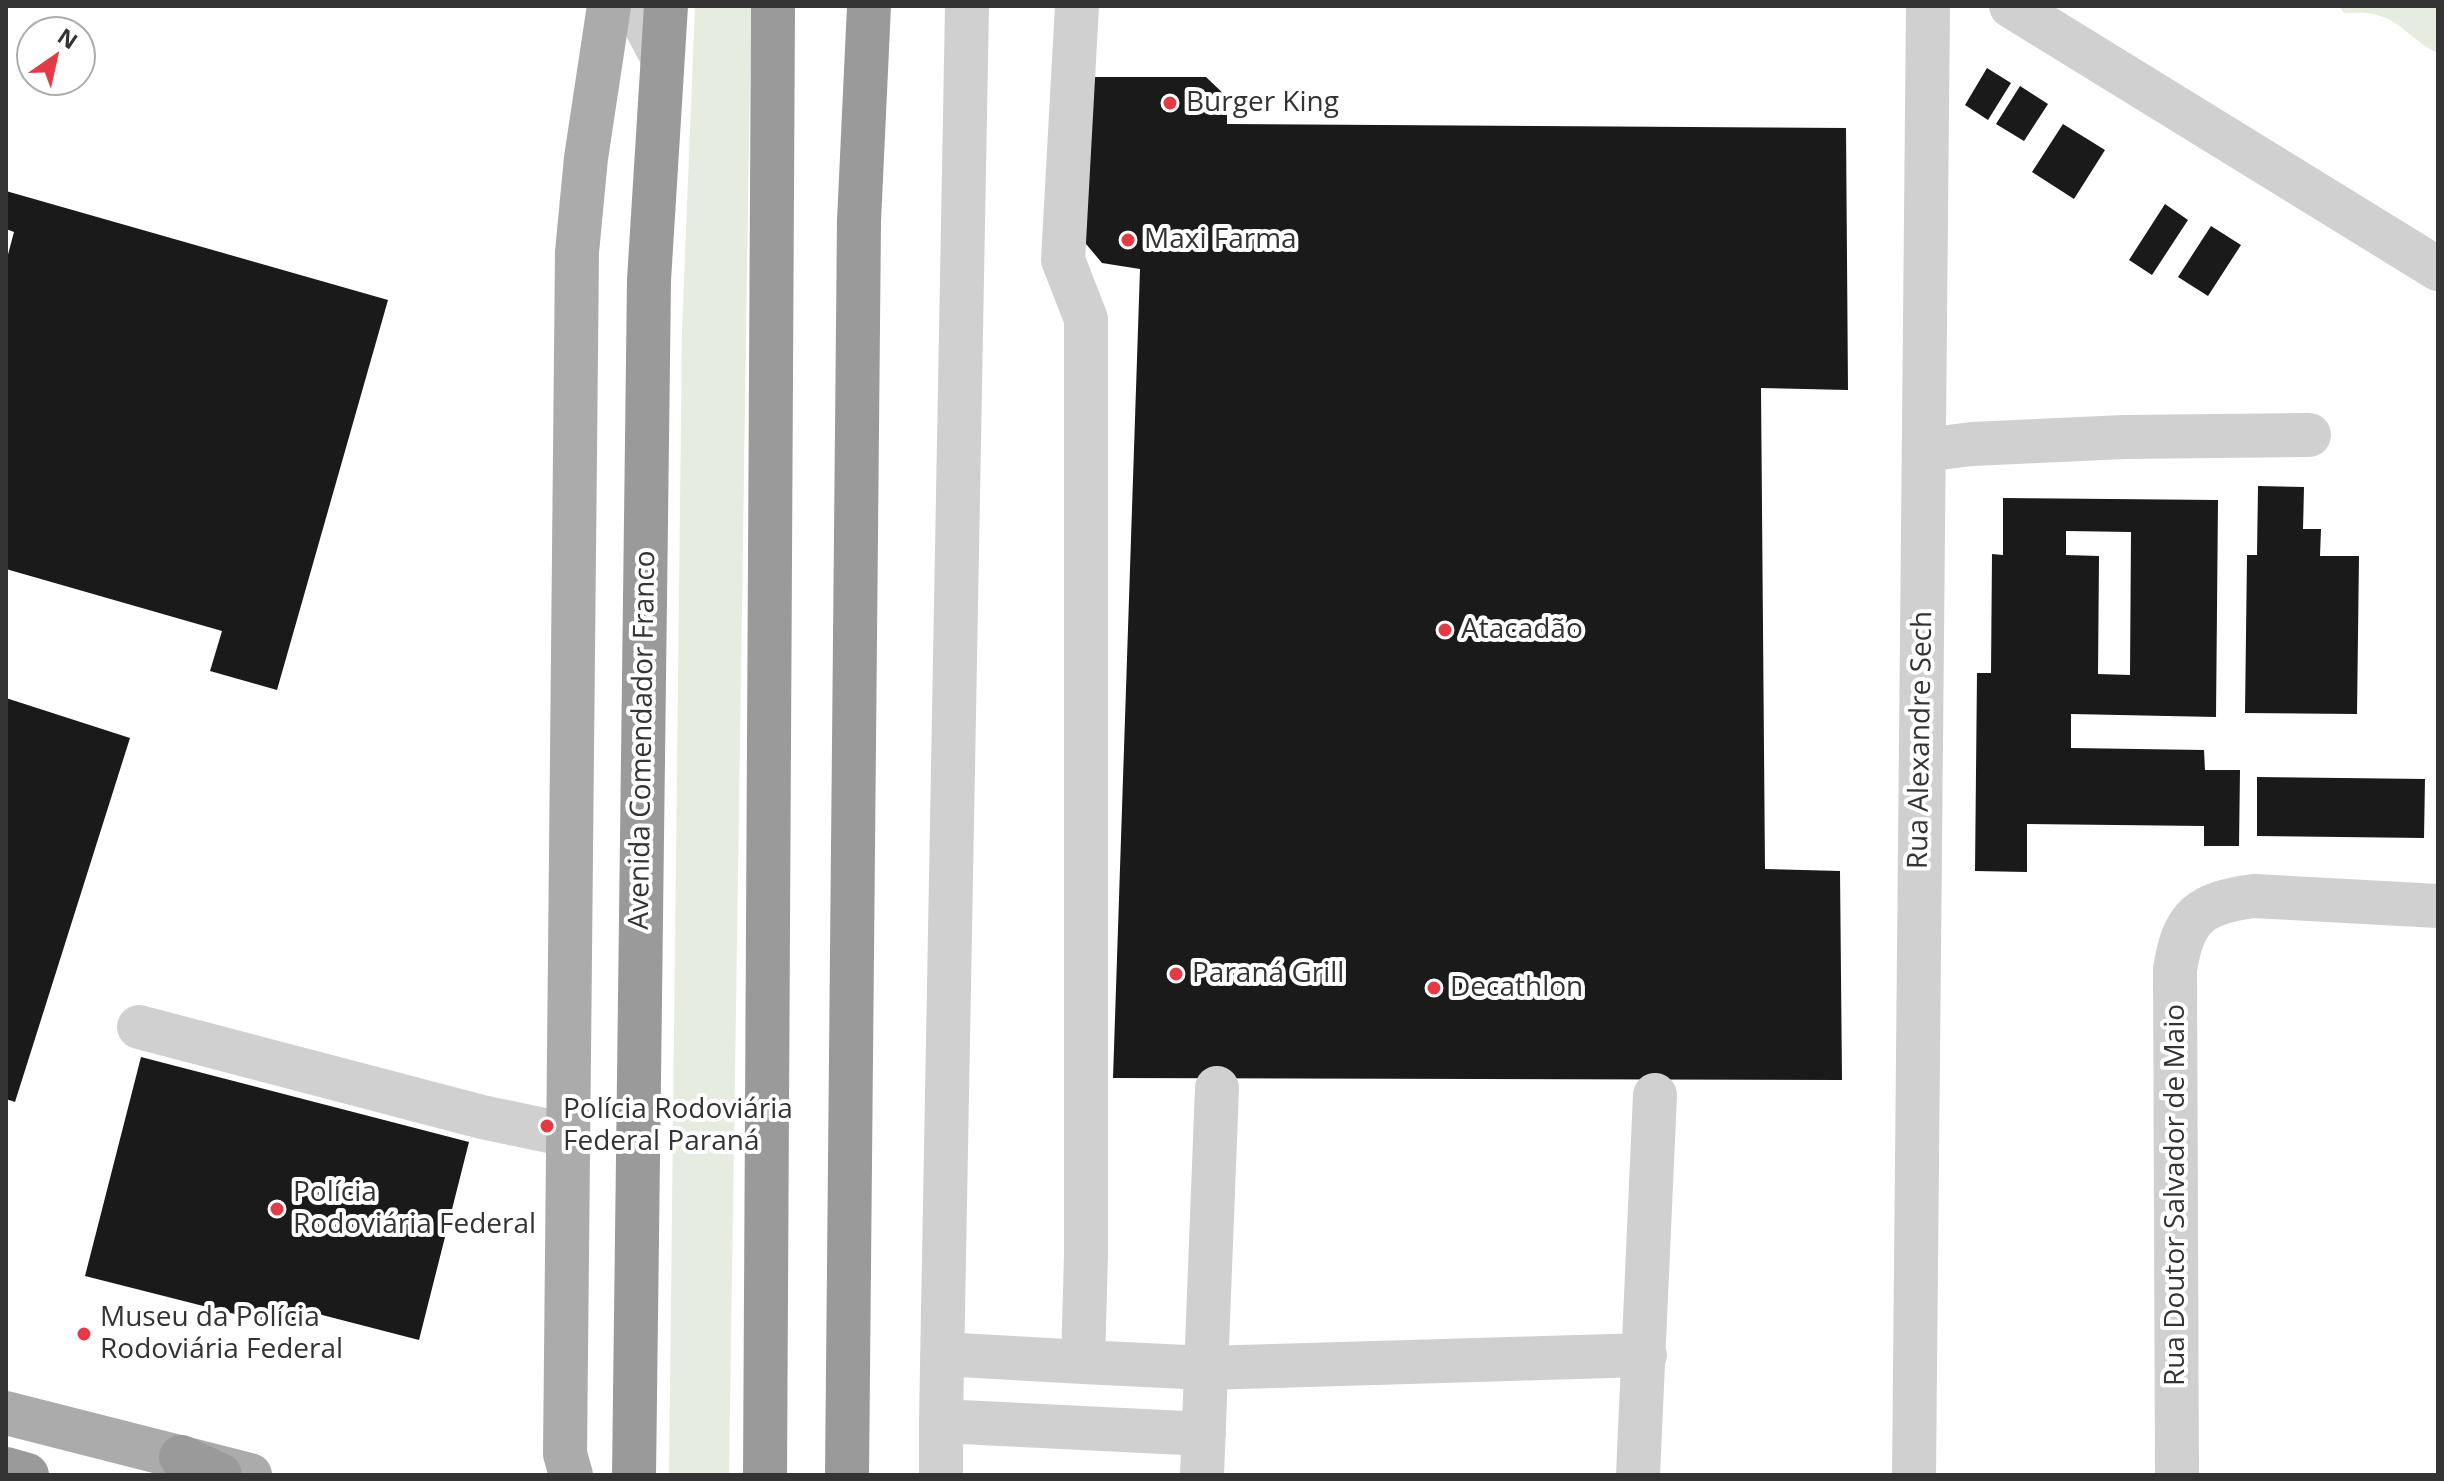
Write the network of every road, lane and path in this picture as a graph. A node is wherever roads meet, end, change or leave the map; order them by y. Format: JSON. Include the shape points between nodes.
{"nodes":[{"id":1,"x":609,"y":6,"type":"edge"},
{"id":2,"x":635,"y":6,"type":"edge"},
{"id":3,"x":666,"y":6,"type":"edge"},
{"id":4,"x":773,"y":6,"type":"edge"},
{"id":5,"x":783,"y":6,"type":"edge"},
{"id":6,"x":869,"y":6,"type":"edge"},
{"id":7,"x":967,"y":6,"type":"edge"},
{"id":8,"x":1077,"y":6,"type":"edge"},
{"id":9,"x":1928,"y":6,"type":"edge"},
{"id":10,"x":2011,"y":6,"type":"edge"},
{"id":11,"x":662,"y":57,"type":"junction"},
{"id":12,"x":773,"y":62,"type":"junction"},
{"id":13,"x":2438,"y":269,"type":"edge"},
{"id":14,"x":2309,"y":435,"type":"dead end"},
{"id":15,"x":1924,"y":450,"type":"junction"},
{"id":16,"x":2438,"y":906,"type":"edge"},
{"id":17,"x":139,"y":1027,"type":"dead end"},
{"id":18,"x":1217,"y":1088,"type":"dead end"},
{"id":19,"x":1655,"y":1095,"type":"dead end"},
{"id":20,"x":568,"y":1135,"type":"junction"},
{"id":21,"x":942,"y":1354,"type":"junction"},
{"id":22,"x":1645,"y":1355,"type":"junction"},
{"id":23,"x":1083,"y":1362,"type":"junction"},
{"id":24,"x":1206,"y":1368,"type":"junction"},
{"id":25,"x":6,"y":1413,"type":"edge"},
{"id":26,"x":941,"y":1421,"type":"junction"},
{"id":27,"x":1203,"y":1454,"type":"edge"},
{"id":28,"x":181,"y":1457,"type":"junction"},
{"id":29,"x":562,"y":1468,"type":"edge"},
{"id":30,"x":6,"y":1469,"type":"edge"},
{"id":31,"x":27,"y":1475,"type":"edge"},
{"id":32,"x":220,"y":1475,"type":"edge"},
{"id":33,"x":250,"y":1475,"type":"edge"},
{"id":34,"x":634,"y":1475,"type":"edge"},
{"id":35,"x":765,"y":1475,"type":"edge"},
{"id":36,"x":847,"y":1475,"type":"edge"},
{"id":37,"x":941,"y":1475,"type":"edge"},
{"id":38,"x":1638,"y":1475,"type":"edge"},
{"id":39,"x":1914,"y":1475,"type":"edge"},
{"id":40,"x":2177,"y":1475,"type":"edge"}],
"edges":[{"from":1,"to":20,"type":"main road","via":[[577,252]]},
{"from":2,"to":11,"type":"street"},
{"from":3,"to":11,"type":"highway","name":"Avenida Comendador Franco"},
{"from":4,"to":12,"type":"highway"},
{"from":5,"to":12,"type":"highway"},
{"from":6,"to":36,"type":"highway","via":[[859,221]]},
{"from":7,"to":21,"type":"street"},
{"from":8,"to":23,"type":"street","via":[[1063,260],[1086,319]]},
{"from":9,"to":15,"type":"street","name":"Rua Alexandre Sech"},
{"from":10,"to":13,"type":"street"},
{"from":11,"to":34,"type":"highway","name":"Avenida Comendador Franco","via":[[649,280]]},
{"from":12,"to":35,"type":"highway"},
{"from":14,"to":15,"type":"street","via":[[2124,437]]},
{"from":15,"to":39,"type":"street","name":"Rua Alexandre Sech"},
{"from":16,"to":40,"type":"street","name":"Rua Doutor Salvador de Maio","via":[[2254,896],[2211,906],[2192,919],[2179,943]]},
{"from":17,"to":20,"type":"street"},
{"from":18,"to":24,"type":"street"},
{"from":19,"to":22,"type":"street"},
{"from":20,"to":29,"type":"main road"},
{"from":21,"to":23,"type":"street"},
{"from":21,"to":26,"type":"street"},
{"from":22,"to":24,"type":"street"},
{"from":22,"to":38,"type":"street"},
{"from":23,"to":24,"type":"street"},
{"from":24,"to":27,"type":"street"},
{"from":25,"to":28,"type":"main road"},
{"from":26,"to":27,"type":"street"},
{"from":26,"to":37,"type":"street"},
{"from":28,"to":32,"type":"highway"},
{"from":28,"to":33,"type":"main road"},
{"from":30,"to":31,"type":"highway"}]}
